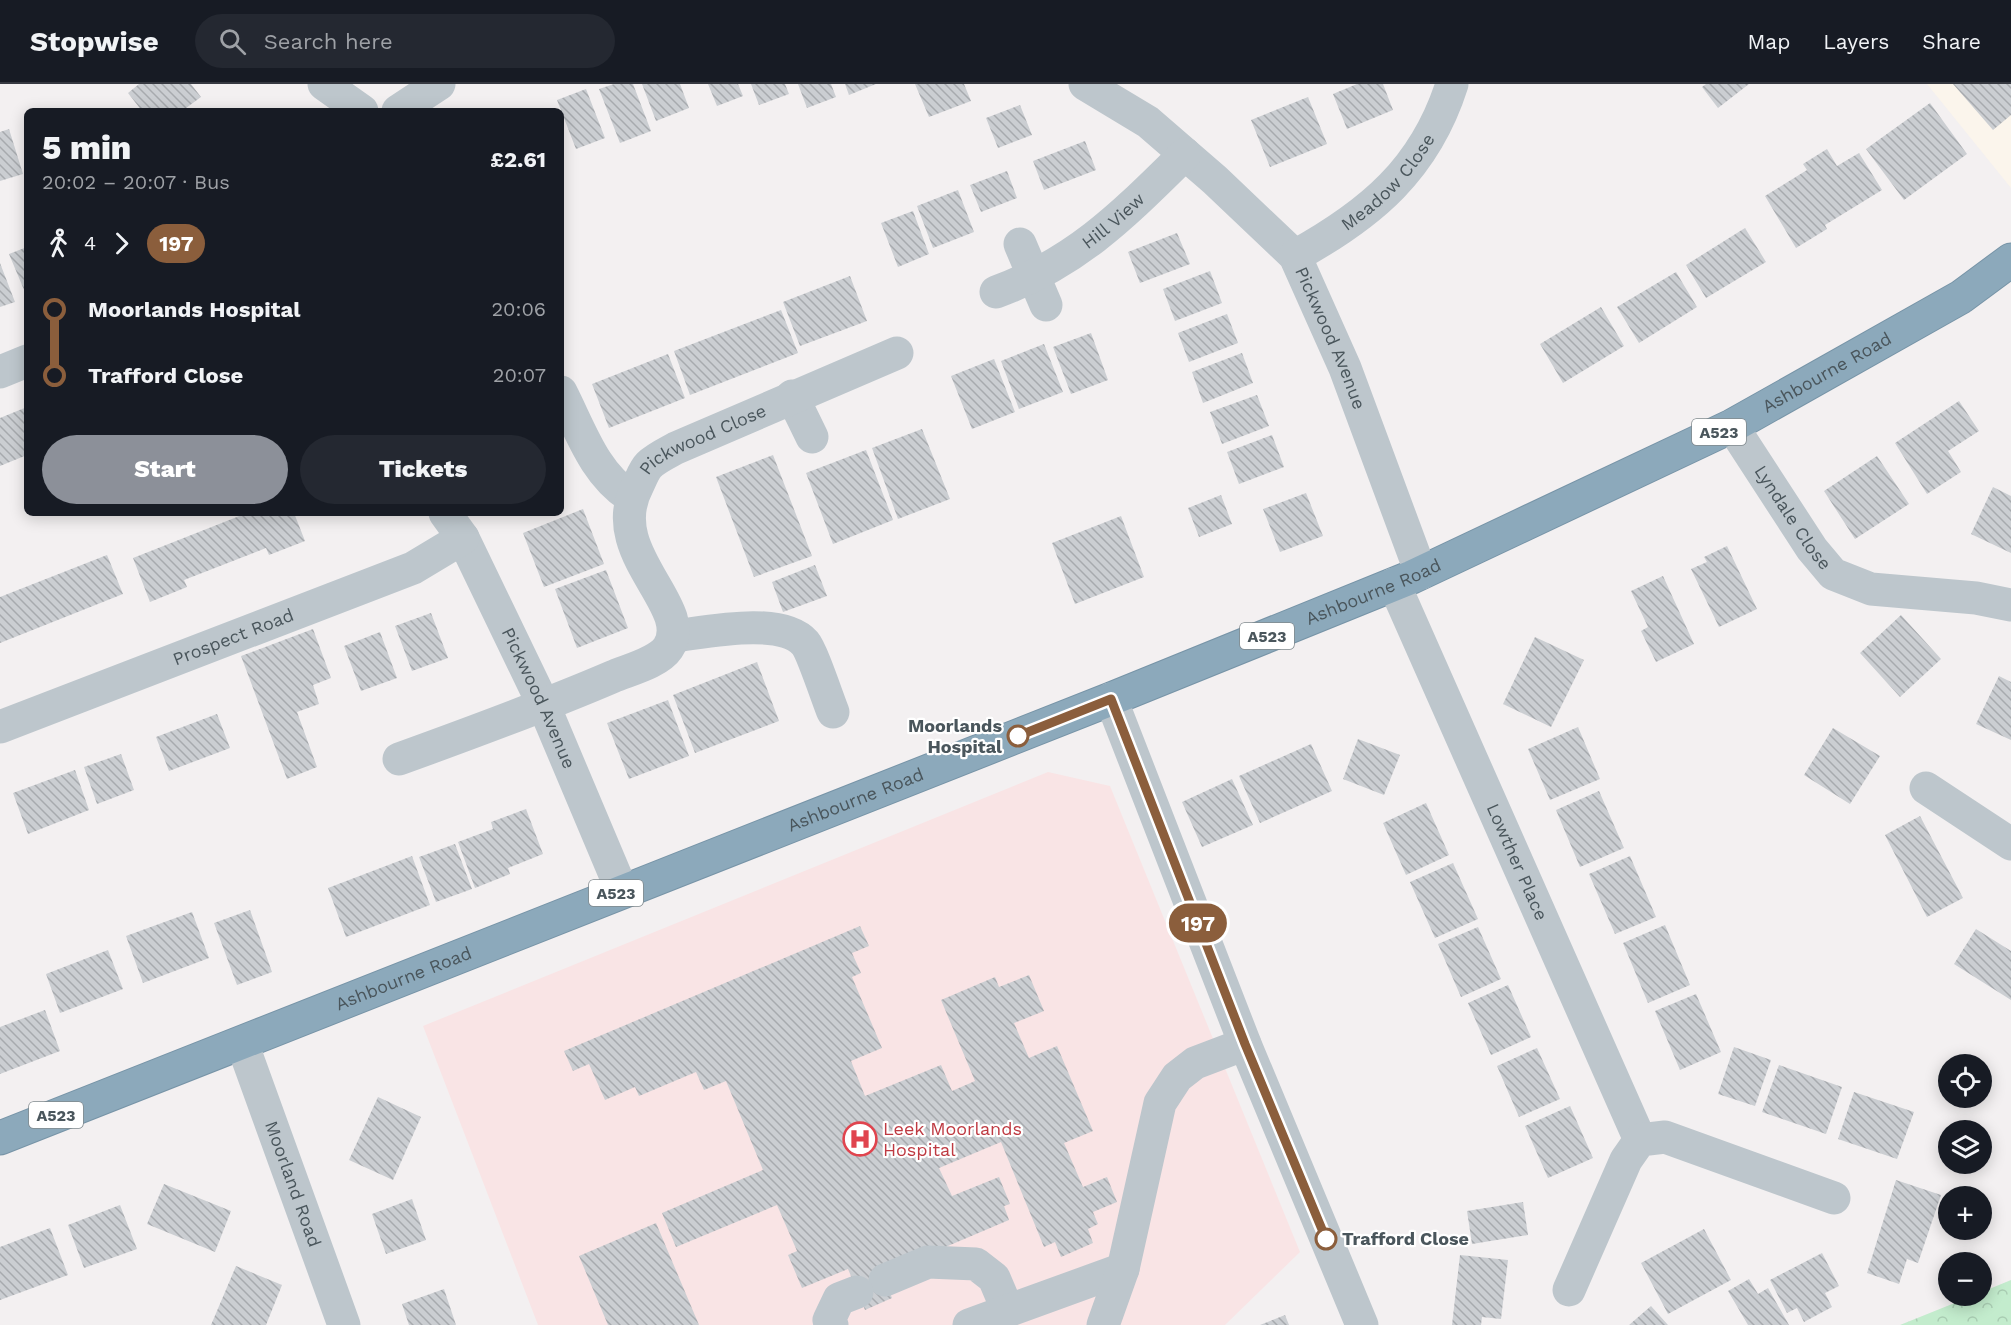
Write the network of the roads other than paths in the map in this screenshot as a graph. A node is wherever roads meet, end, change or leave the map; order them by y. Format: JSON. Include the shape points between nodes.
{"nodes":[{"id":1,"x":324,"y":84,"type":"edge"},
{"id":2,"x":440,"y":84,"type":"edge"},
{"id":3,"x":1085,"y":84,"type":"edge"},
{"id":4,"x":1452,"y":84,"type":"edge"},
{"id":5,"x":358,"y":108,"type":"edge"},
{"id":6,"x":403,"y":108,"type":"edge"},
{"id":7,"x":1185,"y":154,"type":"junction"},
{"id":8,"x":1020,"y":244,"type":"dead end"},
{"id":9,"x":1295,"y":256,"type":"junction"},
{"id":10,"x":2011,"y":260,"type":"edge"},
{"id":11,"x":1040,"y":291,"type":"junction"},
{"id":12,"x":996,"y":292,"type":"dead end"},
{"id":13,"x":897,"y":353,"type":"dead end"},
{"id":14,"x":24,"y":362,"type":"edge"},
{"id":15,"x":0,"y":372,"type":"edge"},
{"id":16,"x":792,"y":396,"type":"junction"},
{"id":17,"x":564,"y":398,"type":"edge"},
{"id":18,"x":1732,"y":426,"type":"junction"},
{"id":19,"x":812,"y":437,"type":"dead end"},
{"id":20,"x":631,"y":497,"type":"junction"},
{"id":21,"x":454,"y":525,"type":"edge"},
{"id":22,"x":1408,"y":579,"type":"junction"},
{"id":23,"x":2011,"y":605,"type":"edge"},
{"id":24,"x":675,"y":636,"type":"junction"},
{"id":25,"x":1111,"y":699,"type":"junction"},
{"id":26,"x":544,"y":706,"type":"junction"},
{"id":27,"x":833,"y":712,"type":"dead end"},
{"id":28,"x":0,"y":727,"type":"edge"},
{"id":29,"x":399,"y":759,"type":"dead end"},
{"id":30,"x":1926,"y":788,"type":"dead end"},
{"id":31,"x":2007,"y":841,"type":"edge"},
{"id":32,"x":622,"y":891,"type":"junction"},
{"id":33,"x":242,"y":1043,"type":"junction"},
{"id":34,"x":1245,"y":1044,"type":"junction"},
{"id":35,"x":0,"y":1138,"type":"edge"},
{"id":36,"x":1640,"y":1140,"type":"junction"},
{"id":37,"x":1834,"y":1198,"type":"dead end"},
{"id":38,"x":1123,"y":1269,"type":"junction"},
{"id":39,"x":1569,"y":1290,"type":"dead end"},
{"id":40,"x":1008,"y":1311,"type":"junction"},
{"id":41,"x":344,"y":1325,"type":"edge"},
{"id":42,"x":832,"y":1325,"type":"edge"},
{"id":43,"x":969,"y":1325,"type":"edge"},
{"id":44,"x":1103,"y":1325,"type":"edge"},
{"id":45,"x":1362,"y":1325,"type":"edge"}],
"edges":[{"from":1,"to":5,"type":"street"},
{"from":2,"to":6,"type":"street"},
{"from":3,"to":7,"type":"street","name":"Pickwood Avenue","via":[[1148,122]]},
{"from":4,"to":9,"type":"street","name":"Meadow Close","via":[[1424,150],[1404,175],[1339,232]]},
{"from":7,"to":9,"type":"street","name":"Pickwood Avenue"},
{"from":7,"to":11,"type":"street","name":"Hill View"},
{"from":8,"to":11,"type":"street"},
{"from":9,"to":22,"type":"street","name":"Pickwood Avenue","via":[[1345,368]]},
{"from":10,"to":18,"type":"highway","name":"Ashbourne Road","number":"A523","via":[[1961,297]]},
{"from":11,"to":12,"type":"street","name":"Hill View"},
{"from":13,"to":16,"type":"street","name":"Pickwood Close"},
{"from":14,"to":15,"type":"street"},
{"from":16,"to":19,"type":"street","name":"Pickwood Close"},
{"from":16,"to":20,"type":"street","name":"Pickwood Close","via":[[676,447],[648,466]]},
{"from":17,"to":20,"type":"street","name":"Pickwood Close","via":[[598,465],[613,486]]},
{"from":18,"to":22,"type":"highway","name":"Ashbourne Road","number":"A523"},
{"from":18,"to":23,"type":"street","name":"Lyndale Close","via":[[1812,549],[1833,574],[1871,589]]},
{"from":20,"to":24,"type":"street","name":"Pickwood Close","via":[[627,520],[635,550],[673,619]]},
{"from":21,"to":26,"type":"street","name":"Pickwood Avenue"},
{"from":21,"to":28,"type":"street","name":"Prospect Road","via":[[413,568]]},
{"from":22,"to":25,"type":"highway","name":"Ashbourne Road","number":"A523"},
{"from":22,"to":36,"type":"street","name":"Lowther Place"},
{"from":24,"to":26,"type":"street","via":[[667,651],[648,662]]},
{"from":24,"to":27,"type":"street","via":[[752,628],[781,630],[805,643]]},
{"from":25,"to":32,"type":"highway","name":"Ashbourne Road","number":"A523"},
{"from":25,"to":34,"type":"street"},
{"from":26,"to":29,"type":"street"},
{"from":26,"to":32,"type":"street","name":"Pickwood Avenue"},
{"from":30,"to":31,"type":"street"},
{"from":32,"to":33,"type":"highway","name":"Ashbourne Road","number":"A523"},
{"from":33,"to":35,"type":"highway","name":"Ashbourne Road","number":"A523"},
{"from":33,"to":41,"type":"street","name":"Moorland Road"},
{"from":34,"to":38,"type":"street","via":[[1195,1063],[1177,1077],[1160,1103]]},
{"from":34,"to":45,"type":"street"},
{"from":36,"to":37,"type":"street","via":[[1665,1137]]},
{"from":36,"to":39,"type":"street","via":[[1626,1160]]},
{"from":38,"to":40,"type":"street"},
{"from":38,"to":44,"type":"street"},
{"from":40,"to":42,"type":"street","via":[[994,1278],[976,1264],[928,1262],[839,1299],[830,1320]]},
{"from":40,"to":43,"type":"street"}]}
